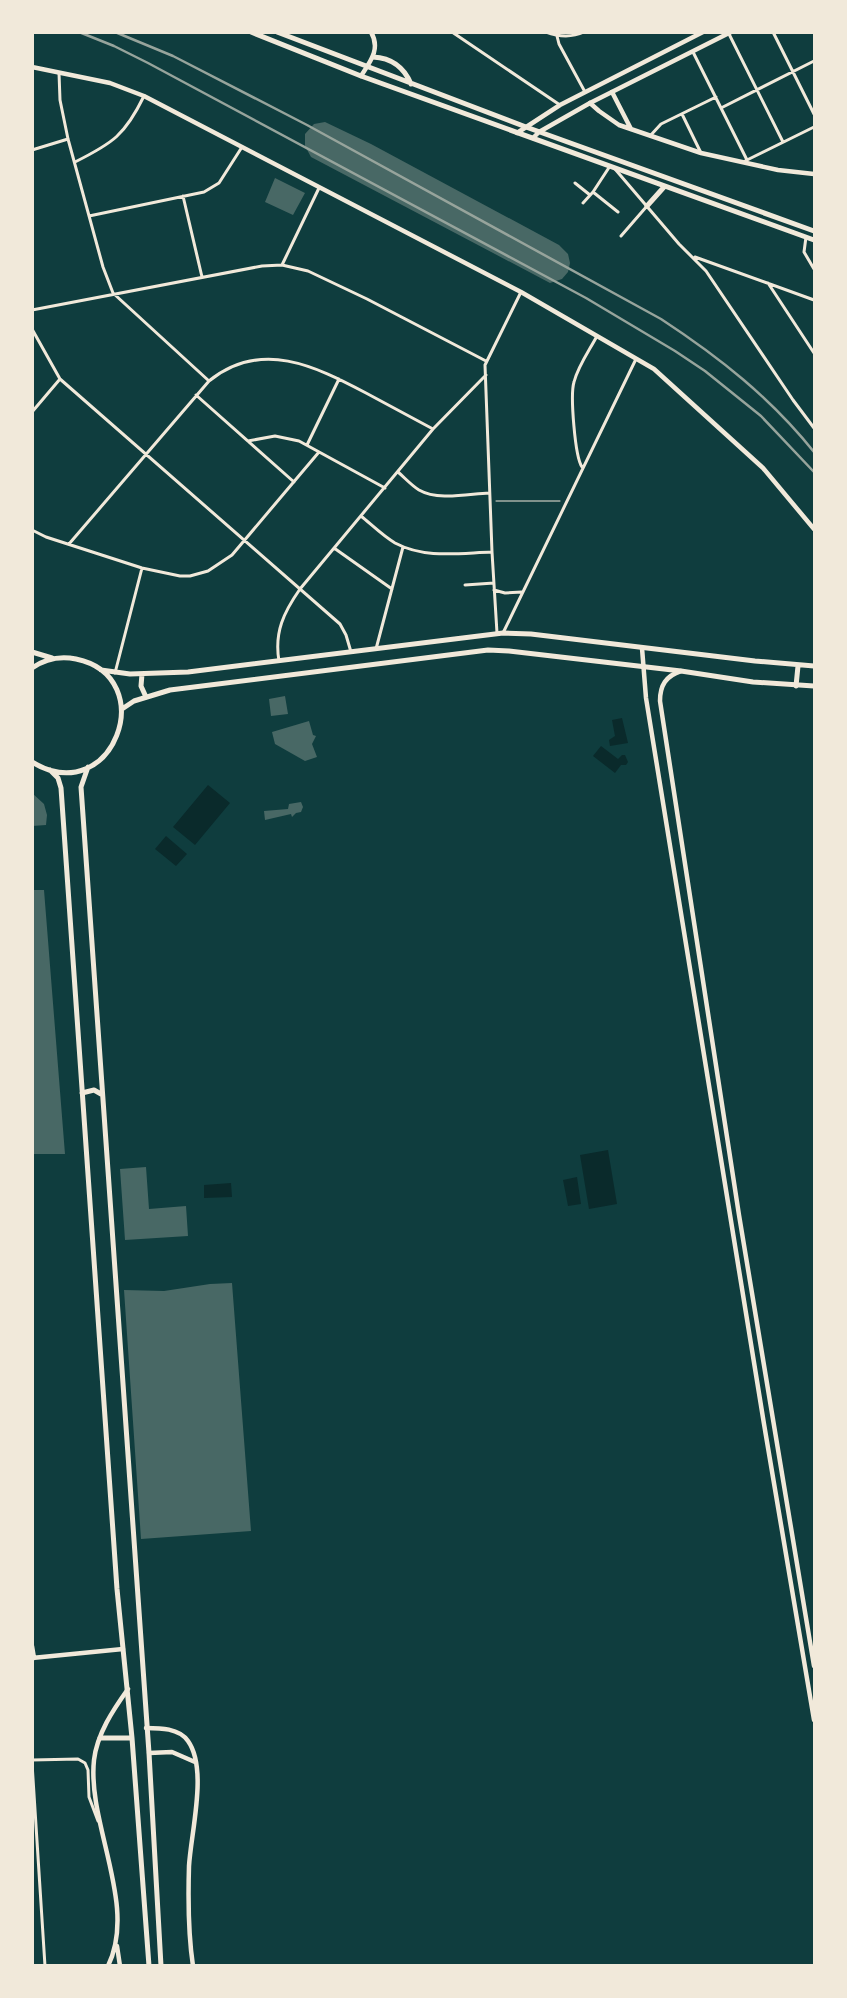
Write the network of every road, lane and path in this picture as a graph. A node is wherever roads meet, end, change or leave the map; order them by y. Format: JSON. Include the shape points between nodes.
{"nodes":[{"id":1,"x":250,"y":32,"type":"edge"},
{"id":2,"x":276,"y":32,"type":"edge"},
{"id":3,"x":370,"y":32,"type":"edge"},
{"id":4,"x":452,"y":32,"type":"edge"},
{"id":5,"x":546,"y":32,"type":"edge"},
{"id":6,"x":584,"y":32,"type":"edge"},
{"id":7,"x":703,"y":32,"type":"edge"},
{"id":8,"x":773,"y":32,"type":"edge"},
{"id":9,"x":730,"y":33,"type":"edge"},
{"id":10,"x":556,"y":34,"type":"edge"},
{"id":11,"x":693,"y":52,"type":"junction"},
{"id":12,"x":373,"y":57,"type":"junction"},
{"id":13,"x":814,"y":61,"type":"edge"},
{"id":14,"x":32,"y":67,"type":"edge"},
{"id":15,"x":366,"y":68,"type":"junction"},
{"id":16,"x":793,"y":72,"type":"junction"},
{"id":17,"x":59,"y":73,"type":"junction"},
{"id":18,"x":361,"y":76,"type":"junction"},
{"id":19,"x":411,"y":84,"type":"junction"},
{"id":20,"x":757,"y":90,"type":"junction"},
{"id":21,"x":585,"y":92,"type":"junction"},
{"id":22,"x":612,"y":92,"type":"junction"},
{"id":23,"x":144,"y":96,"type":"junction"},
{"id":24,"x":716,"y":97,"type":"junction"},
{"id":25,"x":590,"y":103,"type":"junction"},
{"id":26,"x":560,"y":105,"type":"junction"},
{"id":27,"x":721,"y":108,"type":"junction"},
{"id":28,"x":682,"y":114,"type":"junction"},
{"id":29,"x":814,"y":114,"type":"edge"},
{"id":30,"x":526,"y":127,"type":"junction"},
{"id":31,"x":814,"y":127,"type":"edge"},
{"id":32,"x":630,"y":129,"type":"junction"},
{"id":33,"x":539,"y":132,"type":"junction"},
{"id":34,"x":517,"y":133,"type":"junction"},
{"id":35,"x":650,"y":136,"type":"junction"},
{"id":36,"x":533,"y":138,"type":"junction"},
{"id":37,"x":68,"y":139,"type":"junction"},
{"id":38,"x":783,"y":142,"type":"junction"},
{"id":39,"x":242,"y":146,"type":"junction"},
{"id":40,"x":32,"y":150,"type":"edge"},
{"id":41,"x":701,"y":153,"type":"junction"},
{"id":42,"x":744,"y":161,"type":"junction"},
{"id":43,"x":75,"y":162,"type":"junction"},
{"id":44,"x":612,"y":167,"type":"junction"},
{"id":45,"x":814,"y":174,"type":"edge"},
{"id":46,"x":575,"y":183,"type":"dead end"},
{"id":47,"x":664,"y":187,"type":"junction"},
{"id":48,"x":319,"y":188,"type":"junction"},
{"id":49,"x":593,"y":192,"type":"junction"},
{"id":50,"x":590,"y":195,"type":"junction"},
{"id":51,"x":183,"y":196,"type":"junction"},
{"id":52,"x":583,"y":203,"type":"dead end"},
{"id":53,"x":647,"y":206,"type":"junction"},
{"id":54,"x":618,"y":212,"type":"dead end"},
{"id":55,"x":89,"y":216,"type":"junction"},
{"id":56,"x":814,"y":231,"type":"edge"},
{"id":57,"x":621,"y":236,"type":"dead end"},
{"id":58,"x":806,"y":237,"type":"junction"},
{"id":59,"x":814,"y":240,"type":"edge"},
{"id":60,"x":692,"y":256,"type":"junction"},
{"id":61,"x":282,"y":265,"type":"junction"},
{"id":62,"x":814,"y":269,"type":"edge"},
{"id":63,"x":202,"y":277,"type":"junction"},
{"id":64,"x":767,"y":283,"type":"junction"},
{"id":65,"x":520,"y":292,"type":"junction"},
{"id":66,"x":113,"y":294,"type":"junction"},
{"id":67,"x":814,"y":300,"type":"edge"},
{"id":68,"x":32,"y":310,"type":"edge"},
{"id":69,"x":32,"y":329,"type":"edge"},
{"id":70,"x":597,"y":336,"type":"junction"},
{"id":71,"x":814,"y":353,"type":"edge"},
{"id":72,"x":636,"y":359,"type":"junction"},
{"id":73,"x":486,"y":361,"type":"junction"},
{"id":74,"x":486,"y":375,"type":"junction"},
{"id":75,"x":60,"y":379,"type":"junction"},
{"id":76,"x":339,"y":379,"type":"junction"},
{"id":77,"x":209,"y":381,"type":"junction"},
{"id":78,"x":196,"y":395,"type":"junction"},
{"id":79,"x":32,"y":412,"type":"edge"},
{"id":80,"x":814,"y":421,"type":"edge"},
{"id":81,"x":810,"y":424,"type":"junction"},
{"id":82,"x":814,"y":428,"type":"edge"},
{"id":83,"x":433,"y":429,"type":"junction"},
{"id":84,"x":248,"y":441,"type":"junction"},
{"id":85,"x":307,"y":445,"type":"junction"},
{"id":86,"x":318,"y":452,"type":"junction"},
{"id":87,"x":146,"y":454,"type":"junction"},
{"id":88,"x":582,"y":467,"type":"junction"},
{"id":89,"x":398,"y":472,"type":"junction"},
{"id":90,"x":294,"y":482,"type":"junction"},
{"id":91,"x":385,"y":488,"type":"junction"},
{"id":92,"x":489,"y":493,"type":"junction"},
{"id":93,"x":496,"y":501,"type":"dead end"},
{"id":94,"x":560,"y":501,"type":"dead end"},
{"id":95,"x":361,"y":516,"type":"junction"},
{"id":96,"x":814,"y":529,"type":"edge"},
{"id":97,"x":32,"y":530,"type":"edge"},
{"id":98,"x":244,"y":540,"type":"junction"},
{"id":99,"x":68,"y":544,"type":"junction"},
{"id":100,"x":403,"y":546,"type":"junction"},
{"id":101,"x":334,"y":548,"type":"junction"},
{"id":102,"x":492,"y":552,"type":"junction"},
{"id":103,"x":142,"y":568,"type":"junction"},
{"id":104,"x":494,"y":583,"type":"junction"},
{"id":105,"x":466,"y":585,"type":"dead end"},
{"id":106,"x":300,"y":589,"type":"junction"},
{"id":107,"x":392,"y":589,"type":"junction"},
{"id":108,"x":494,"y":590,"type":"junction"},
{"id":109,"x":523,"y":592,"type":"junction"},
{"id":110,"x":500,"y":633,"type":"junction"},
{"id":111,"x":642,"y":648,"type":"junction"},
{"id":112,"x":376,"y":649,"type":"junction"},
{"id":113,"x":32,"y":652,"type":"edge"},
{"id":114,"x":351,"y":652,"type":"junction"},
{"id":115,"x":52,"y":659,"type":"junction"},
{"id":116,"x":279,"y":661,"type":"junction"},
{"id":117,"x":798,"y":666,"type":"junction"},
{"id":118,"x":814,"y":666,"type":"edge"},
{"id":119,"x":643,"y":667,"type":"junction"},
{"id":120,"x":32,"y":668,"type":"edge"},
{"id":121,"x":101,"y":670,"type":"junction"},
{"id":122,"x":681,"y":671,"type":"junction"},
{"id":123,"x":115,"y":673,"type":"junction"},
{"id":124,"x":142,"y":674,"type":"junction"},
{"id":125,"x":796,"y":686,"type":"junction"},
{"id":126,"x":814,"y":686,"type":"edge"},
{"id":127,"x":146,"y":697,"type":"junction"},
{"id":128,"x":122,"y":709,"type":"junction"},
{"id":129,"x":32,"y":762,"type":"edge"},
{"id":130,"x":88,"y":767,"type":"junction"},
{"id":131,"x":50,"y":770,"type":"junction"},
{"id":132,"x":82,"y":1093,"type":"junction"},
{"id":133,"x":101,"y":1094,"type":"junction"},
{"id":134,"x":754,"y":1306,"type":"junction"},
{"id":135,"x":745,"y":1307,"type":"junction"},
{"id":136,"x":32,"y":1646,"type":"edge"},
{"id":137,"x":123,"y":1649,"type":"junction"},
{"id":138,"x":34,"y":1658,"type":"edge"},
{"id":139,"x":814,"y":1666,"type":"edge"},
{"id":140,"x":128,"y":1689,"type":"junction"},
{"id":141,"x":814,"y":1720,"type":"edge"},
{"id":142,"x":146,"y":1728,"type":"junction"},
{"id":143,"x":100,"y":1738,"type":"junction"},
{"id":144,"x":132,"y":1738,"type":"junction"},
{"id":145,"x":149,"y":1753,"type":"junction"},
{"id":146,"x":32,"y":1761,"type":"edge"},
{"id":147,"x":195,"y":1762,"type":"junction"},
{"id":148,"x":101,"y":1827,"type":"junction"},
{"id":149,"x":117,"y":1942,"type":"junction"},
{"id":150,"x":45,"y":1966,"type":"edge"},
{"id":151,"x":108,"y":1966,"type":"edge"},
{"id":152,"x":120,"y":1966,"type":"edge"},
{"id":153,"x":149,"y":1966,"type":"edge"},
{"id":154,"x":161,"y":1966,"type":"edge"},
{"id":155,"x":193,"y":1966,"type":"edge"}],
"edges":[{"from":1,"to":18,"type":"main road"},
{"from":2,"to":15,"type":"main road"},
{"from":3,"to":12,"type":"street","via":[[376,44]]},
{"from":4,"to":26,"type":"street"},
{"from":5,"to":10,"type":"street"},
{"from":6,"to":10,"type":"street","via":[[567,37]]},
{"from":7,"to":21,"type":"street"},
{"from":8,"to":16,"type":"street"},
{"from":9,"to":11,"type":"street"},
{"from":9,"to":20,"type":"street"},
{"from":10,"to":21,"type":"street"},
{"from":11,"to":22,"type":"street"},
{"from":11,"to":24,"type":"street"},
{"from":12,"to":15,"type":"street"},
{"from":12,"to":19,"type":"main road","via":[[387,59],[399,66]]},
{"from":13,"to":16,"type":"street"},
{"from":14,"to":17,"type":"street"},
{"from":15,"to":18,"type":"street"},
{"from":15,"to":19,"type":"main road"},
{"from":16,"to":20,"type":"street"},
{"from":16,"to":29,"type":"street"},
{"from":17,"to":23,"type":"street","via":[[110,83]]},
{"from":17,"to":37,"type":"street","via":[[60,100]]},
{"from":18,"to":34,"type":"main road"},
{"from":19,"to":30,"type":"main road"},
{"from":20,"to":27,"type":"street"},
{"from":20,"to":38,"type":"street"},
{"from":21,"to":26,"type":"street"},
{"from":22,"to":25,"type":"street"},
{"from":22,"to":32,"type":"street"},
{"from":23,"to":39,"type":"street"},
{"from":23,"to":43,"type":"street","via":[[128,126],[116,139]]},
{"from":24,"to":27,"type":"street"},
{"from":24,"to":28,"type":"street"},
{"from":25,"to":32,"type":"street","via":[[608,119]]},
{"from":25,"to":33,"type":"street"},
{"from":26,"to":30,"type":"street"},
{"from":27,"to":42,"type":"street"},
{"from":28,"to":35,"type":"street","via":[[661,124]]},
{"from":28,"to":41,"type":"street"},
{"from":30,"to":33,"type":"main road"},
{"from":30,"to":34,"type":"street"},
{"from":31,"to":38,"type":"street"},
{"from":32,"to":35,"type":"street"},
{"from":33,"to":36,"type":"street"},
{"from":33,"to":56,"type":"main road"},
{"from":34,"to":36,"type":"main road"},
{"from":35,"to":41,"type":"street"},
{"from":36,"to":44,"type":"main road"},
{"from":37,"to":40,"type":"street"},
{"from":37,"to":43,"type":"street"},
{"from":38,"to":42,"type":"street"},
{"from":39,"to":48,"type":"street"},
{"from":39,"to":51,"type":"street","via":[[219,183],[204,192]]},
{"from":41,"to":42,"type":"street"},
{"from":42,"to":45,"type":"street","via":[[778,170]]},
{"from":43,"to":55,"type":"street"},
{"from":44,"to":47,"type":"main road"},
{"from":44,"to":49,"type":"street"},
{"from":44,"to":53,"type":"street"},
{"from":46,"to":50,"type":"street"},
{"from":47,"to":53,"type":"main road"},
{"from":47,"to":58,"type":"main road"},
{"from":48,"to":61,"type":"street"},
{"from":48,"to":65,"type":"street"},
{"from":49,"to":50,"type":"street"},
{"from":49,"to":54,"type":"street"},
{"from":50,"to":52,"type":"street"},
{"from":51,"to":55,"type":"street"},
{"from":51,"to":63,"type":"street"},
{"from":53,"to":57,"type":"street"},
{"from":53,"to":60,"type":"street"},
{"from":55,"to":66,"type":"street"},
{"from":58,"to":59,"type":"main road"},
{"from":58,"to":62,"type":"street","via":[[804,252]]},
{"from":60,"to":64,"type":"street"},
{"from":60,"to":81,"type":"street","via":[[711,276]]},
{"from":61,"to":63,"type":"street"},
{"from":61,"to":73,"type":"street","via":[[316,275]]},
{"from":63,"to":66,"type":"street"},
{"from":64,"to":67,"type":"street"},
{"from":64,"to":71,"type":"street"},
{"from":65,"to":70,"type":"street"},
{"from":65,"to":73,"type":"street"},
{"from":66,"to":68,"type":"street"},
{"from":66,"to":77,"type":"street"},
{"from":69,"to":75,"type":"street"},
{"from":70,"to":72,"type":"street"},
{"from":70,"to":88,"type":"street","via":[[572,388],[577,455]]},
{"from":72,"to":88,"type":"street"},
{"from":72,"to":96,"type":"street","via":[[664,376],[763,468]]},
{"from":73,"to":74,"type":"street"},
{"from":74,"to":83,"type":"street"},
{"from":74,"to":92,"type":"street"},
{"from":75,"to":79,"type":"street"},
{"from":75,"to":87,"type":"street"},
{"from":76,"to":77,"type":"street","via":[[302,363],[270,360],[230,367]]},
{"from":76,"to":83,"type":"street"},
{"from":76,"to":85,"type":"street"},
{"from":77,"to":78,"type":"street"},
{"from":78,"to":84,"type":"street"},
{"from":78,"to":87,"type":"street"},
{"from":80,"to":81,"type":"street"},
{"from":81,"to":82,"type":"street"},
{"from":83,"to":89,"type":"street"},
{"from":84,"to":85,"type":"street","via":[[275,436]]},
{"from":84,"to":90,"type":"street"},
{"from":85,"to":86,"type":"street"},
{"from":86,"to":90,"type":"street"},
{"from":86,"to":91,"type":"street"},
{"from":87,"to":98,"type":"street"},
{"from":87,"to":99,"type":"street"},
{"from":88,"to":109,"type":"street"},
{"from":89,"to":91,"type":"street"},
{"from":89,"to":92,"type":"street","via":[[427,493]]},
{"from":90,"to":98,"type":"street"},
{"from":91,"to":95,"type":"street"},
{"from":92,"to":102,"type":"street"},
{"from":93,"to":94,"type":"path"},
{"from":95,"to":100,"type":"street"},
{"from":95,"to":101,"type":"street"},
{"from":97,"to":99,"type":"street"},
{"from":98,"to":103,"type":"street","via":[[225,561],[199,574],[180,576]]},
{"from":98,"to":106,"type":"street"},
{"from":99,"to":103,"type":"street"},
{"from":100,"to":102,"type":"street","via":[[438,554]]},
{"from":100,"to":107,"type":"street"},
{"from":101,"to":106,"type":"street"},
{"from":101,"to":107,"type":"street"},
{"from":102,"to":104,"type":"street"},
{"from":103,"to":123,"type":"street"},
{"from":104,"to":105,"type":"street"},
{"from":104,"to":108,"type":"street"},
{"from":106,"to":114,"type":"street","via":[[342,627]]},
{"from":106,"to":116,"type":"street","via":[[281,622],[277,642]]},
{"from":107,"to":112,"type":"street"},
{"from":108,"to":109,"type":"street","via":[[511,594]]},
{"from":108,"to":110,"type":"street"},
{"from":109,"to":110,"type":"street"},
{"from":110,"to":111,"type":"main road"},
{"from":110,"to":112,"type":"main road"},
{"from":111,"to":117,"type":"main road"},
{"from":111,"to":119,"type":"street"},
{"from":112,"to":114,"type":"main road"},
{"from":113,"to":115,"type":"main road"},
{"from":114,"to":116,"type":"main road"},
{"from":115,"to":120,"type":"main road"},
{"from":115,"to":121,"type":"main road","via":[[82,660]]},
{"from":116,"to":124,"type":"main road"},
{"from":117,"to":118,"type":"main road"},
{"from":117,"to":125,"type":"main road"},
{"from":119,"to":122,"type":"main road"},
{"from":119,"to":127,"type":"main road","via":[[488,650],[170,690]]},
{"from":119,"to":135,"type":"street"},
{"from":121,"to":123,"type":"main road"},
{"from":121,"to":128,"type":"main road","via":[[117,692]]},
{"from":122,"to":125,"type":"main road"},
{"from":122,"to":134,"type":"street","via":[[663,682],[660,701]]},
{"from":123,"to":124,"type":"main road"},
{"from":124,"to":127,"type":"main road","via":[[140,686]]},
{"from":125,"to":126,"type":"main road"},
{"from":127,"to":128,"type":"main road"},
{"from":128,"to":130,"type":"main road","via":[[116,739],[108,752]]},
{"from":129,"to":131,"type":"main road"},
{"from":130,"to":131,"type":"main road","via":[[73,771]]},
{"from":130,"to":133,"type":"main road","via":[[81,787]]},
{"from":131,"to":132,"type":"main road","via":[[58,778],[61,788]]},
{"from":132,"to":133,"type":"main road","via":[[94,1090]]},
{"from":132,"to":137,"type":"main road"},
{"from":133,"to":142,"type":"main road"},
{"from":134,"to":135,"type":"street"},
{"from":134,"to":139,"type":"street"},
{"from":135,"to":141,"type":"street"},
{"from":136,"to":138,"type":"street"},
{"from":137,"to":138,"type":"street"},
{"from":137,"to":140,"type":"main road"},
{"from":140,"to":143,"type":"street"},
{"from":140,"to":144,"type":"main road"},
{"from":142,"to":145,"type":"main road"},
{"from":142,"to":147,"type":"street","via":[[178,1732],[190,1742]]},
{"from":143,"to":144,"type":"main road"},
{"from":143,"to":148,"type":"street","via":[[93,1769]]},
{"from":144,"to":153,"type":"main road"},
{"from":145,"to":147,"type":"street","via":[[172,1752]]},
{"from":145,"to":154,"type":"main road"},
{"from":146,"to":148,"type":"street","via":[[78,1759],[85,1763],[89,1797]]},
{"from":146,"to":150,"type":"street"},
{"from":147,"to":155,"type":"street","via":[[199,1786],[189,1890]]},
{"from":148,"to":149,"type":"street","via":[[112,1876]]},
{"from":149,"to":151,"type":"street"},
{"from":149,"to":152,"type":"street"}]}
